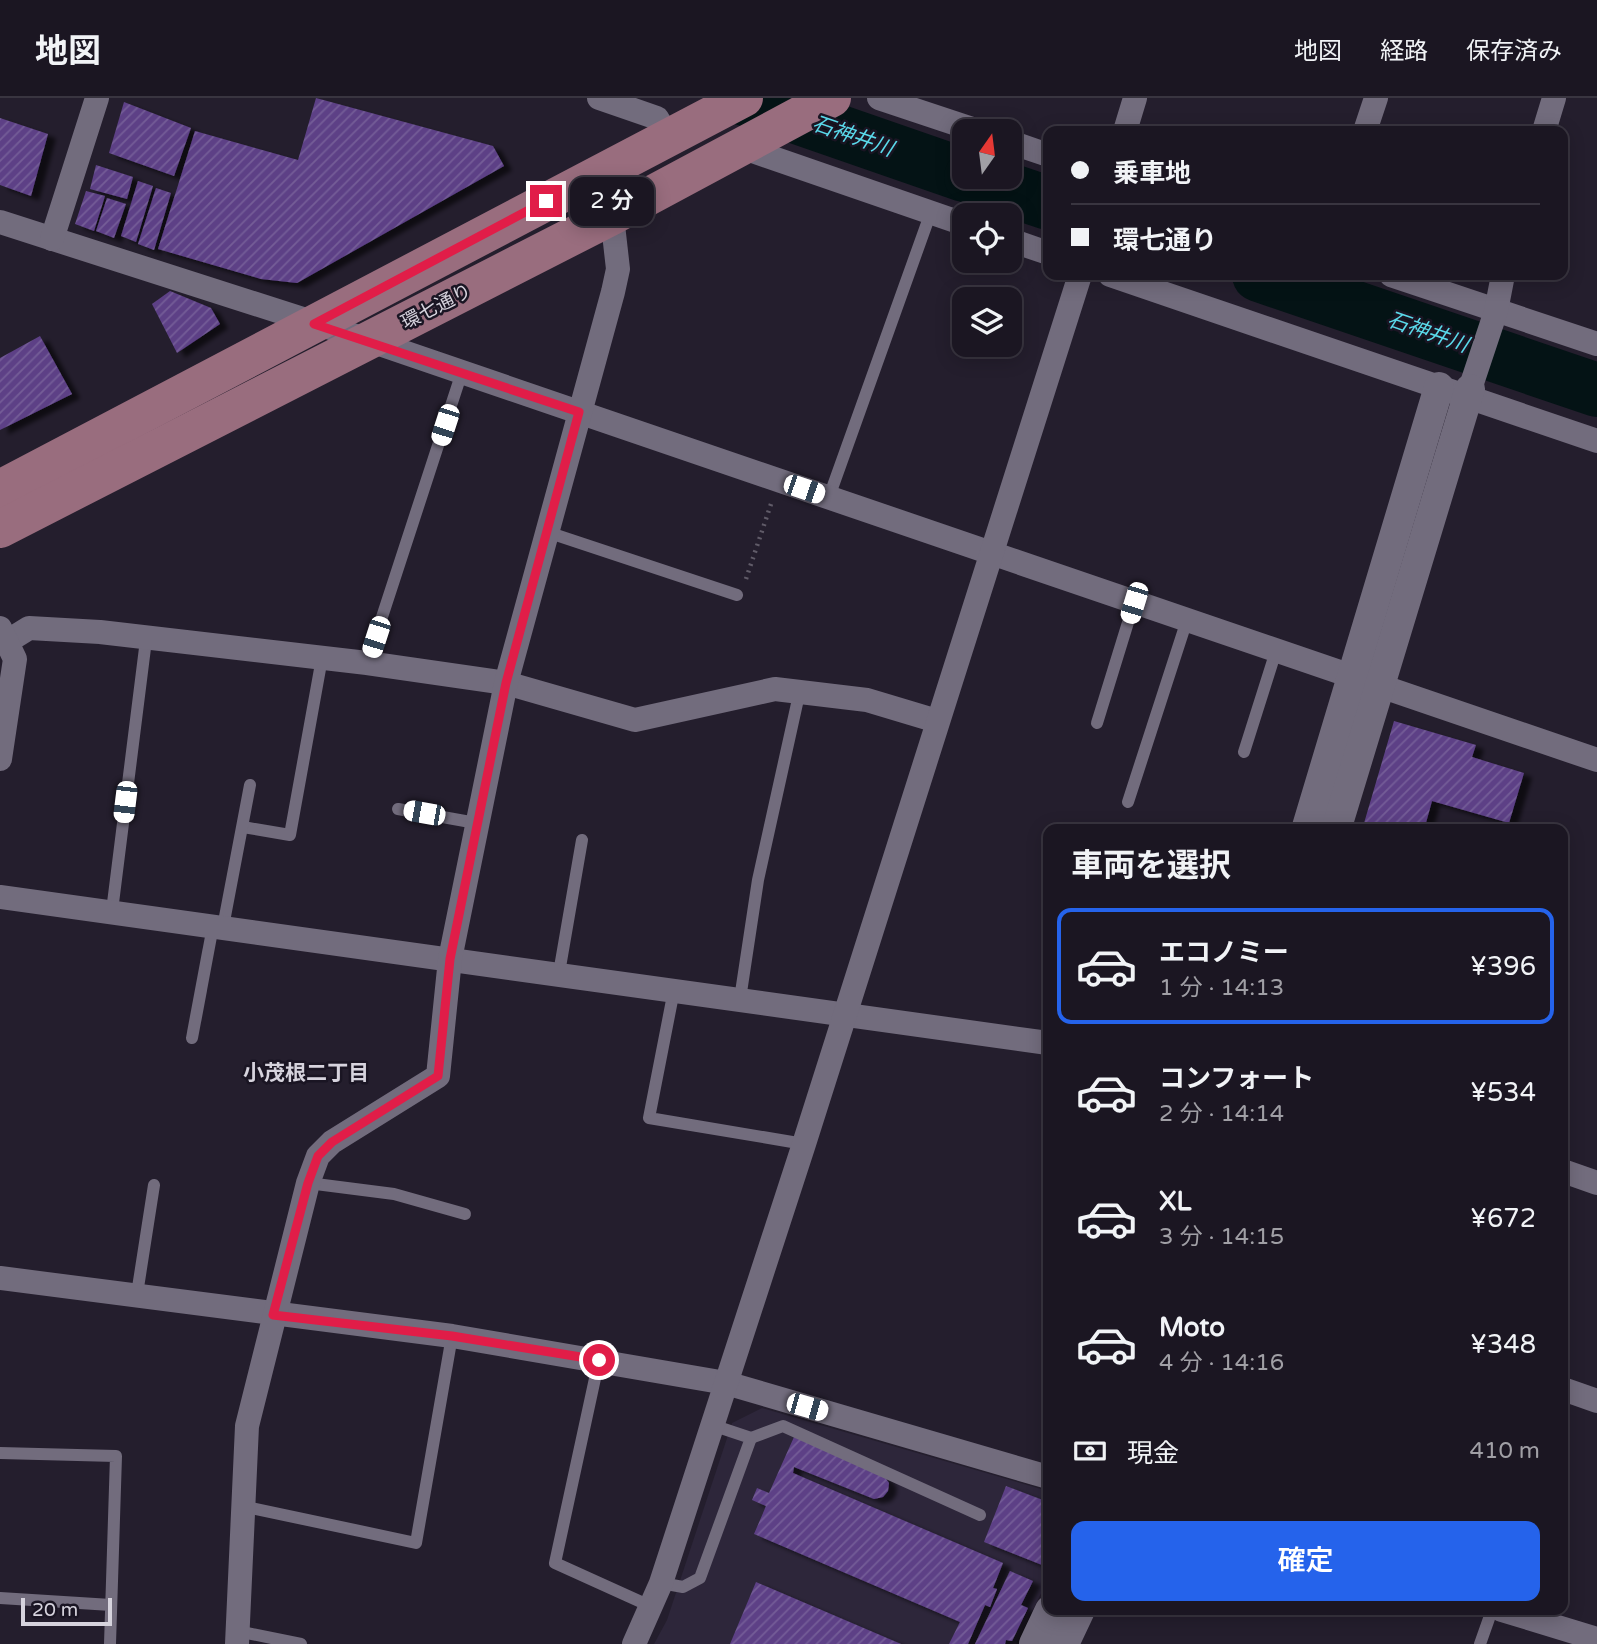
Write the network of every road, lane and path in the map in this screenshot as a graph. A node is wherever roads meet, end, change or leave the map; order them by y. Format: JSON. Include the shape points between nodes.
{"nodes":[{"id":1,"x":97,"y":98,"type":"edge"},
{"id":2,"x":599,"y":98,"type":"edge"},
{"id":3,"x":744,"y":98,"type":"edge"},
{"id":4,"x":832,"y":98,"type":"edge"},
{"id":5,"x":879,"y":98,"type":"edge"},
{"id":6,"x":1135,"y":98,"type":"edge"},
{"id":7,"x":1376,"y":98,"type":"edge"},
{"id":8,"x":1554,"y":98,"type":"edge"},
{"id":9,"x":662,"y":117,"type":"edge"},
{"id":10,"x":952,"y":122,"type":"edge"},
{"id":11,"x":1127,"y":126,"type":"edge"},
{"id":12,"x":1367,"y":126,"type":"edge"},
{"id":13,"x":1546,"y":126,"type":"edge"},
{"id":14,"x":741,"y":146,"type":"junction"},
{"id":15,"x":1022,"y":146,"type":"edge"},
{"id":16,"x":1043,"y":153,"type":"edge"},
{"id":17,"x":931,"y":212,"type":"junction"},
{"id":18,"x":612,"y":216,"type":"junction"},
{"id":19,"x":952,"y":220,"type":"edge"},
{"id":20,"x":0,"y":222,"type":"edge"},
{"id":21,"x":52,"y":239,"type":"junction"},
{"id":22,"x":1022,"y":244,"type":"edge"},
{"id":23,"x":1043,"y":251,"type":"edge"},
{"id":24,"x":1078,"y":280,"type":"edge"},
{"id":25,"x":1125,"y":280,"type":"edge"},
{"id":26,"x":1404,"y":280,"type":"edge"},
{"id":27,"x":1502,"y":280,"type":"edge"},
{"id":28,"x":1495,"y":314,"type":"junction"},
{"id":29,"x":314,"y":324,"type":"junction"},
{"id":30,"x":368,"y":340,"type":"junction"},
{"id":31,"x":1597,"y":344,"type":"edge"},
{"id":32,"x":462,"y":372,"type":"junction"},
{"id":33,"x":1439,"y":387,"type":"junction"},
{"id":34,"x":1469,"y":393,"type":"junction"},
{"id":35,"x":579,"y":412,"type":"junction"},
{"id":36,"x":1597,"y":441,"type":"edge"},
{"id":37,"x":779,"y":480,"type":"junction"},
{"id":38,"x":0,"y":489,"type":"edge"},
{"id":39,"x":829,"y":498,"type":"junction"},
{"id":40,"x":0,"y":529,"type":"edge"},
{"id":41,"x":547,"y":532,"type":"junction"},
{"id":42,"x":990,"y":553,"type":"junction"},
{"id":43,"x":737,"y":595,"type":"joint"},
{"id":44,"x":1134,"y":603,"type":"junction"},
{"id":45,"x":1187,"y":620,"type":"junction"},
{"id":46,"x":4,"y":634,"type":"edge"},
{"id":47,"x":146,"y":640,"type":"junction"},
{"id":48,"x":1276,"y":651,"type":"junction"},
{"id":49,"x":322,"y":658,"type":"junction"},
{"id":50,"x":368,"y":663,"type":"junction"},
{"id":51,"x":1365,"y":682,"type":"junction"},
{"id":52,"x":506,"y":683,"type":"junction"},
{"id":53,"x":800,"y":690,"type":"junction"},
{"id":54,"x":937,"y":721,"type":"junction"},
{"id":55,"x":1097,"y":723,"type":"dead end"},
{"id":56,"x":1244,"y":752,"type":"dead end"},
{"id":57,"x":0,"y":760,"type":"edge"},
{"id":58,"x":1597,"y":760,"type":"edge"},
{"id":59,"x":250,"y":785,"type":"dead end"},
{"id":60,"x":1128,"y":802,"type":"dead end"},
{"id":61,"x":398,"y":809,"type":"dead end"},
{"id":62,"x":476,"y":823,"type":"junction"},
{"id":63,"x":1308,"y":824,"type":"edge"},
{"id":64,"x":1337,"y":824,"type":"edge"},
{"id":65,"x":243,"y":827,"type":"junction"},
{"id":66,"x":582,"y":840,"type":"dead end"},
{"id":67,"x":0,"y":897,"type":"edge"},
{"id":68,"x":111,"y":911,"type":"junction"},
{"id":69,"x":218,"y":926,"type":"junction"},
{"id":70,"x":450,"y":959,"type":"junction"},
{"id":71,"x":559,"y":973,"type":"junction"},
{"id":72,"x":674,"y":990,"type":"junction"},
{"id":73,"x":740,"y":999,"type":"junction"},
{"id":74,"x":844,"y":1017,"type":"junction"},
{"id":75,"x":192,"y":1038,"type":"dead end"},
{"id":76,"x":1043,"y":1042,"type":"edge"},
{"id":77,"x":804,"y":1144,"type":"junction"},
{"id":78,"x":1568,"y":1173,"type":"edge"},
{"id":79,"x":308,"y":1183,"type":"junction"},
{"id":80,"x":1597,"y":1183,"type":"edge"},
{"id":81,"x":155,"y":1185,"type":"dead end"},
{"id":82,"x":465,"y":1214,"type":"dead end"},
{"id":83,"x":0,"y":1278,"type":"edge"},
{"id":84,"x":0,"y":1286,"type":"edge"},
{"id":85,"x":136,"y":1294,"type":"junction"},
{"id":86,"x":273,"y":1315,"type":"junction"},
{"id":87,"x":452,"y":1336,"type":"junction"},
{"id":88,"x":599,"y":1360,"type":"junction"},
{"id":89,"x":726,"y":1383,"type":"junction"},
{"id":90,"x":1568,"y":1391,"type":"edge"},
{"id":91,"x":1597,"y":1401,"type":"edge"},
{"id":92,"x":712,"y":1425,"type":"junction"},
{"id":93,"x":751,"y":1438,"type":"junction"},
{"id":94,"x":0,"y":1453,"type":"edge"},
{"id":95,"x":1043,"y":1476,"type":"edge"},
{"id":96,"x":242,"y":1506,"type":"junction"},
{"id":97,"x":980,"y":1515,"type":"dead end"},
{"id":98,"x":661,"y":1583,"type":"junction"},
{"id":99,"x":0,"y":1598,"type":"edge"},
{"id":100,"x":111,"y":1605,"type":"junction"},
{"id":101,"x":650,"y":1606,"type":"junction"},
{"id":102,"x":1048,"y":1615,"type":"edge"},
{"id":103,"x":1078,"y":1615,"type":"edge"},
{"id":104,"x":1490,"y":1615,"type":"edge"},
{"id":105,"x":1518,"y":1615,"type":"edge"},
{"id":106,"x":237,"y":1637,"type":"edge"},
{"id":107,"x":1597,"y":1639,"type":"edge"},
{"id":108,"x":110,"y":1644,"type":"edge"},
{"id":109,"x":301,"y":1644,"type":"edge"},
{"id":110,"x":634,"y":1644,"type":"edge"},
{"id":111,"x":1034,"y":1644,"type":"edge"},
{"id":112,"x":1064,"y":1644,"type":"edge"},
{"id":113,"x":1480,"y":1644,"type":"edge"}],
"edges":[{"from":1,"to":21,"type":"street"},
{"from":2,"to":9,"type":"street"},
{"from":3,"to":9,"type":"main road"},
{"from":4,"to":14,"type":"main road","name":"環七通り"},
{"from":5,"to":10,"type":"street"},
{"from":6,"to":11,"type":"street"},
{"from":7,"to":12,"type":"street"},
{"from":8,"to":13,"type":"street"},
{"from":9,"to":29,"type":"main road"},
{"from":14,"to":17,"type":"street"},
{"from":14,"to":18,"type":"main road","name":"環七通り"},
{"from":15,"to":16,"type":"street"},
{"from":17,"to":19,"type":"street"},
{"from":17,"to":39,"type":"lane"},
{"from":18,"to":30,"type":"main road","name":"環七通り"},
{"from":18,"to":35,"type":"street","via":[[618,269]]},
{"from":20,"to":21,"type":"street"},
{"from":21,"to":29,"type":"street"},
{"from":22,"to":23,"type":"street"},
{"from":24,"to":42,"type":"street"},
{"from":25,"to":33,"type":"street"},
{"from":26,"to":28,"type":"street"},
{"from":27,"to":28,"type":"street"},
{"from":28,"to":31,"type":"street"},
{"from":28,"to":34,"type":"street"},
{"from":29,"to":30,"type":"street"},
{"from":29,"to":38,"type":"main road"},
{"from":30,"to":32,"type":"street"},
{"from":30,"to":40,"type":"main road","name":"環七通り"},
{"from":32,"to":35,"type":"street"},
{"from":32,"to":50,"type":"lane"},
{"from":33,"to":34,"type":"street"},
{"from":33,"to":51,"type":"street"},
{"from":34,"to":36,"type":"street"},
{"from":34,"to":51,"type":"street"},
{"from":35,"to":37,"type":"street"},
{"from":35,"to":41,"type":"street"},
{"from":37,"to":39,"type":"street"},
{"from":37,"to":43,"type":"path"},
{"from":39,"to":42,"type":"street"},
{"from":41,"to":43,"type":"lane"},
{"from":41,"to":52,"type":"street"},
{"from":42,"to":44,"type":"street"},
{"from":42,"to":54,"type":"street"},
{"from":44,"to":45,"type":"street"},
{"from":44,"to":55,"type":"lane"},
{"from":45,"to":48,"type":"street"},
{"from":45,"to":60,"type":"lane"},
{"from":46,"to":47,"type":"street","via":[[29,628]]},
{"from":46,"to":57,"type":"street","via":[[15,659]]},
{"from":47,"to":49,"type":"street"},
{"from":47,"to":68,"type":"lane"},
{"from":48,"to":51,"type":"street"},
{"from":48,"to":56,"type":"lane"},
{"from":49,"to":50,"type":"street"},
{"from":49,"to":65,"type":"lane","via":[[290,835]]},
{"from":50,"to":52,"type":"street"},
{"from":51,"to":58,"type":"street"},
{"from":51,"to":63,"type":"street"},
{"from":51,"to":64,"type":"street"},
{"from":52,"to":53,"type":"street","via":[[635,720],[775,689]]},
{"from":52,"to":62,"type":"street"},
{"from":53,"to":54,"type":"street","via":[[867,700]]},
{"from":53,"to":73,"type":"lane","via":[[758,880]]},
{"from":54,"to":74,"type":"street"},
{"from":59,"to":65,"type":"lane"},
{"from":61,"to":62,"type":"lane"},
{"from":62,"to":70,"type":"street"},
{"from":65,"to":69,"type":"lane"},
{"from":66,"to":71,"type":"lane"},
{"from":67,"to":68,"type":"street"},
{"from":68,"to":69,"type":"street"},
{"from":69,"to":70,"type":"street"},
{"from":69,"to":75,"type":"lane"},
{"from":70,"to":71,"type":"street"},
{"from":70,"to":79,"type":"street","via":[[438,1076],[332,1142],[318,1156]]},
{"from":71,"to":72,"type":"street"},
{"from":72,"to":73,"type":"street"},
{"from":72,"to":77,"type":"lane","via":[[649,1118]]},
{"from":73,"to":74,"type":"street"},
{"from":74,"to":76,"type":"street"},
{"from":74,"to":77,"type":"street"},
{"from":77,"to":89,"type":"street"},
{"from":78,"to":80,"type":"street"},
{"from":79,"to":82,"type":"lane","via":[[394,1194]]},
{"from":79,"to":86,"type":"street"},
{"from":81,"to":85,"type":"lane"},
{"from":83,"to":84,"type":"street"},
{"from":83,"to":85,"type":"street"},
{"from":85,"to":86,"type":"street"},
{"from":86,"to":87,"type":"street"},
{"from":86,"to":96,"type":"street","via":[[247,1426]]},
{"from":87,"to":88,"type":"street"},
{"from":87,"to":96,"type":"lane","via":[[416,1543]]},
{"from":88,"to":89,"type":"street"},
{"from":88,"to":101,"type":"lane","via":[[555,1563]]},
{"from":89,"to":92,"type":"street"},
{"from":89,"to":95,"type":"street"},
{"from":90,"to":91,"type":"street"},
{"from":92,"to":93,"type":"lane"},
{"from":92,"to":98,"type":"street"},
{"from":93,"to":97,"type":"lane","via":[[783,1426]]},
{"from":93,"to":98,"type":"lane","via":[[700,1578],[682,1587]]},
{"from":94,"to":100,"type":"lane","via":[[116,1456]]},
{"from":96,"to":106,"type":"street"},
{"from":98,"to":101,"type":"street"},
{"from":99,"to":100,"type":"lane"},
{"from":100,"to":108,"type":"lane"},
{"from":101,"to":110,"type":"street"},
{"from":102,"to":111,"type":"street"},
{"from":103,"to":112,"type":"street"},
{"from":104,"to":113,"type":"lane"},
{"from":105,"to":107,"type":"street"},
{"from":106,"to":109,"type":"lane"}]}
